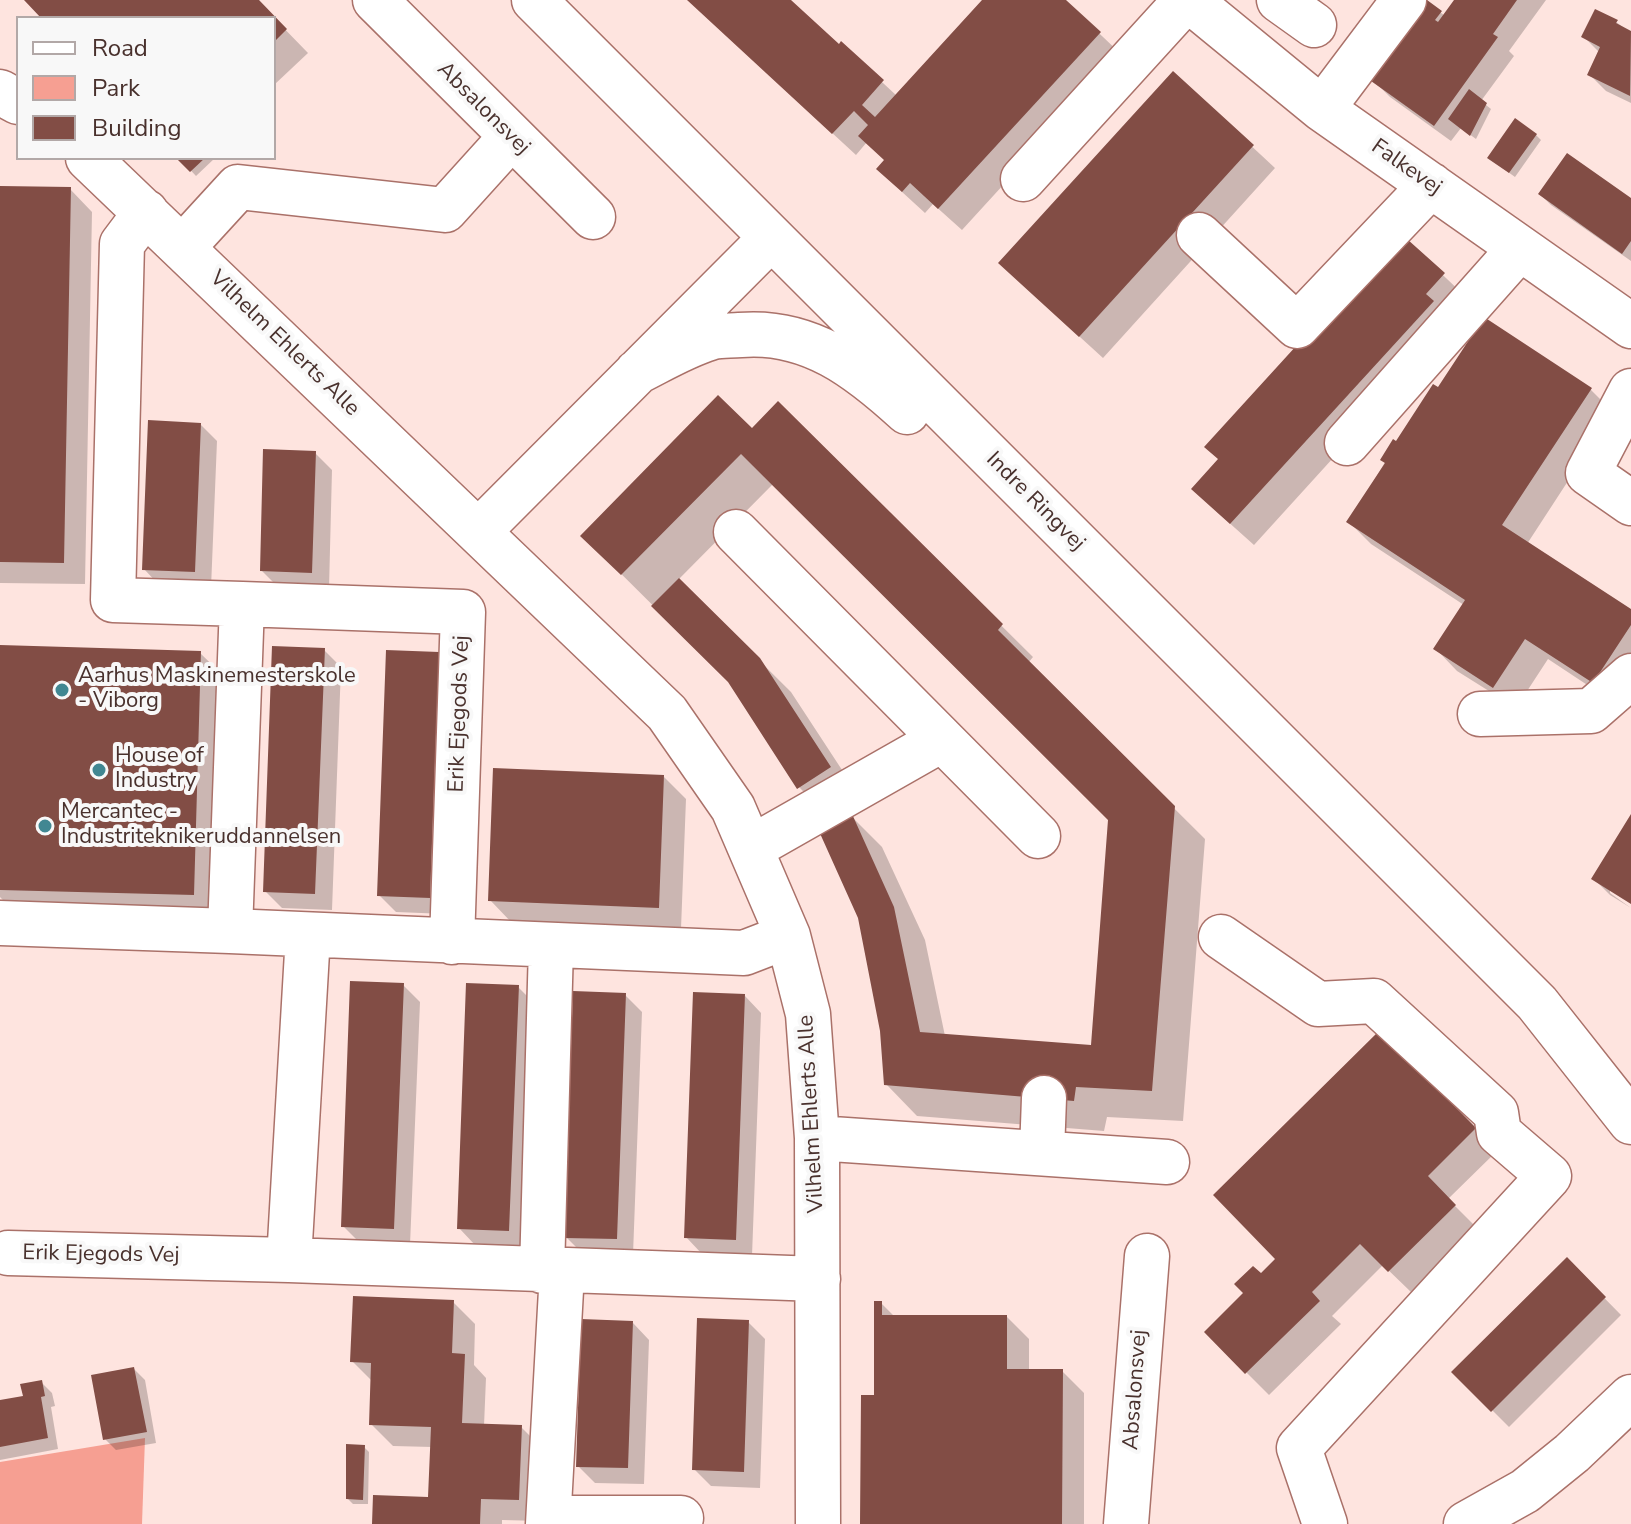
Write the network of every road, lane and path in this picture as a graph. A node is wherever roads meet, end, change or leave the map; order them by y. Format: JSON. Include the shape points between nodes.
{"nodes":[{"id":1,"x":375,"y":0,"type":"edge"},
{"id":2,"x":534,"y":0,"type":"edge"},
{"id":3,"x":1279,"y":0,"type":"edge"},
{"id":4,"x":1404,"y":0,"type":"edge"},
{"id":5,"x":1194,"y":2,"type":"edge"},
{"id":6,"x":1314,"y":25,"type":"dead end"},
{"id":7,"x":1322,"y":109,"type":"junction"},
{"id":8,"x":511,"y":137,"type":"junction"},
{"id":9,"x":90,"y":160,"type":"edge"},
{"id":10,"x":1023,"y":179,"type":"dead end"},
{"id":11,"x":1431,"y":185,"type":"junction"},
{"id":12,"x":146,"y":212,"type":"junction"},
{"id":13,"x":593,"y":217,"type":"dead end"},
{"id":14,"x":1199,"y":235,"type":"dead end"},
{"id":15,"x":770,"y":239,"type":"junction"},
{"id":16,"x":183,"y":247,"type":"junction"},
{"id":17,"x":1520,"y":248,"type":"junction"},
{"id":18,"x":1631,"y":326,"type":"edge"},
{"id":19,"x":637,"y":372,"type":"junction"},
{"id":20,"x":1631,"y":391,"type":"edge"},
{"id":21,"x":1347,"y":443,"type":"dead end"},
{"id":22,"x":1006,"y":473,"type":"junction"},
{"id":23,"x":1631,"y":503,"type":"edge"},
{"id":24,"x":479,"y":531,"type":"junction"},
{"id":25,"x":736,"y":532,"type":"dead end"},
{"id":26,"x":242,"y":604,"type":"junction"},
{"id":27,"x":1631,"y":676,"type":"edge"},
{"id":28,"x":1480,"y":714,"type":"dead end"},
{"id":29,"x":941,"y":740,"type":"junction"},
{"id":30,"x":1038,"y":836,"type":"dead end"},
{"id":31,"x":751,"y":848,"type":"junction"},
{"id":32,"x":0,"y":923,"type":"edge"},
{"id":33,"x":230,"y":931,"type":"junction"},
{"id":34,"x":308,"y":935,"type":"junction"},
{"id":35,"x":788,"y":936,"type":"junction"},
{"id":36,"x":1221,"y":937,"type":"dead end"},
{"id":37,"x":452,"y":942,"type":"junction"},
{"id":38,"x":551,"y":946,"type":"junction"},
{"id":39,"x":1537,"y":1003,"type":"junction"},
{"id":40,"x":1631,"y":1072,"type":"edge"},
{"id":41,"x":1044,"y":1098,"type":"dead end"},
{"id":42,"x":1631,"y":1122,"type":"edge"},
{"id":43,"x":817,"y":1138,"type":"junction"},
{"id":44,"x":1042,"y":1152,"type":"junction"},
{"id":45,"x":1167,"y":1162,"type":"dead end"},
{"id":46,"x":8,"y":1253,"type":"dead end"},
{"id":47,"x":1147,"y":1256,"type":"dead end"},
{"id":48,"x":289,"y":1260,"type":"junction"},
{"id":49,"x":552,"y":1271,"type":"junction"},
{"id":50,"x":818,"y":1279,"type":"junction"},
{"id":51,"x":1631,"y":1397,"type":"edge"},
{"id":52,"x":681,"y":1518,"type":"dead end"},
{"id":53,"x":549,"y":1521,"type":"edge"},
{"id":54,"x":818,"y":1524,"type":"edge"},
{"id":55,"x":1126,"y":1524,"type":"edge"},
{"id":56,"x":1325,"y":1524,"type":"edge"},
{"id":57,"x":1466,"y":1524,"type":"edge"}],
"edges":[{"from":1,"to":8,"type":"street","name":"Absalonsvej"},
{"from":2,"to":15,"type":"street","name":"Indre Ringvej"},
{"from":3,"to":6,"type":"street"},
{"from":4,"to":7,"type":"street"},
{"from":5,"to":7,"type":"street","name":"Falkevej"},
{"from":5,"to":10,"type":"street"},
{"from":7,"to":11,"type":"street","name":"Falkevej"},
{"from":8,"to":13,"type":"street","name":"Absalonsvej"},
{"from":8,"to":16,"type":"street","via":[[445,210],[238,187]]},
{"from":9,"to":12,"type":"street","name":"Vilhelm Ehlerts Alle"},
{"from":11,"to":14,"type":"street","via":[[1297,326]]},
{"from":11,"to":17,"type":"street","name":"Falkevej"},
{"from":12,"to":16,"type":"street","name":"Vilhelm Ehlerts Alle"},
{"from":12,"to":26,"type":"street","name":"Erik Ejegods Vej","via":[[122,244],[113,600]]},
{"from":15,"to":19,"type":"street"},
{"from":15,"to":22,"type":"street","name":"Indre Ringvej"},
{"from":16,"to":24,"type":"street","name":"Vilhelm Ehlerts Alle"},
{"from":17,"to":18,"type":"street","name":"Falkevej"},
{"from":17,"to":21,"type":"street"},
{"from":19,"to":22,"type":"street","via":[[712,337],[796,338],[873,381],[973,464]]},
{"from":19,"to":24,"type":"street"},
{"from":20,"to":23,"type":"street","via":[[1588,473]]},
{"from":22,"to":39,"type":"street","name":"Indre Ringvej"},
{"from":24,"to":31,"type":"street","name":"Vilhelm Ehlerts Alle","via":[[667,713],[733,808]]},
{"from":25,"to":29,"type":"street"},
{"from":26,"to":33,"type":"street"},
{"from":26,"to":37,"type":"street","name":"Erik Ejegods Vej","via":[[463,612]]},
{"from":27,"to":28,"type":"street","via":[[1591,711]]},
{"from":29,"to":30,"type":"street"},
{"from":29,"to":31,"type":"street"},
{"from":31,"to":35,"type":"street","name":"Vilhelm Ehlerts Alle"},
{"from":32,"to":33,"type":"street"},
{"from":33,"to":34,"type":"street"},
{"from":34,"to":37,"type":"street"},
{"from":34,"to":48,"type":"street"},
{"from":35,"to":38,"type":"street","via":[[744,953]]},
{"from":35,"to":43,"type":"street","name":"Vilhelm Ehlerts Alle","via":[[808,1014]]},
{"from":36,"to":56,"type":"street","via":[[1318,1004],[1374,1001],[1496,1113],[1499,1133],[1549,1176],[1299,1448]]},
{"from":37,"to":38,"type":"street"},
{"from":38,"to":49,"type":"street"},
{"from":39,"to":40,"type":"street","name":"Indre Ringvej"},
{"from":39,"to":42,"type":"street","name":"Indre Ringvej"},
{"from":41,"to":44,"type":"street"},
{"from":43,"to":44,"type":"street"},
{"from":43,"to":50,"type":"street","name":"Vilhelm Ehlerts Alle"},
{"from":44,"to":45,"type":"street"},
{"from":46,"to":48,"type":"street","name":"Erik Ejegods Vej"},
{"from":47,"to":55,"type":"street","name":"Absalonsvej"},
{"from":48,"to":49,"type":"street","name":"Erik Ejegods Vej"},
{"from":49,"to":50,"type":"street","name":"Erik Ejegods Vej"},
{"from":49,"to":53,"type":"street"},
{"from":50,"to":54,"type":"street","name":"Vilhelm Ehlerts Alle"},
{"from":51,"to":57,"type":"street","via":[[1525,1491]]},
{"from":52,"to":53,"type":"street"}]}
